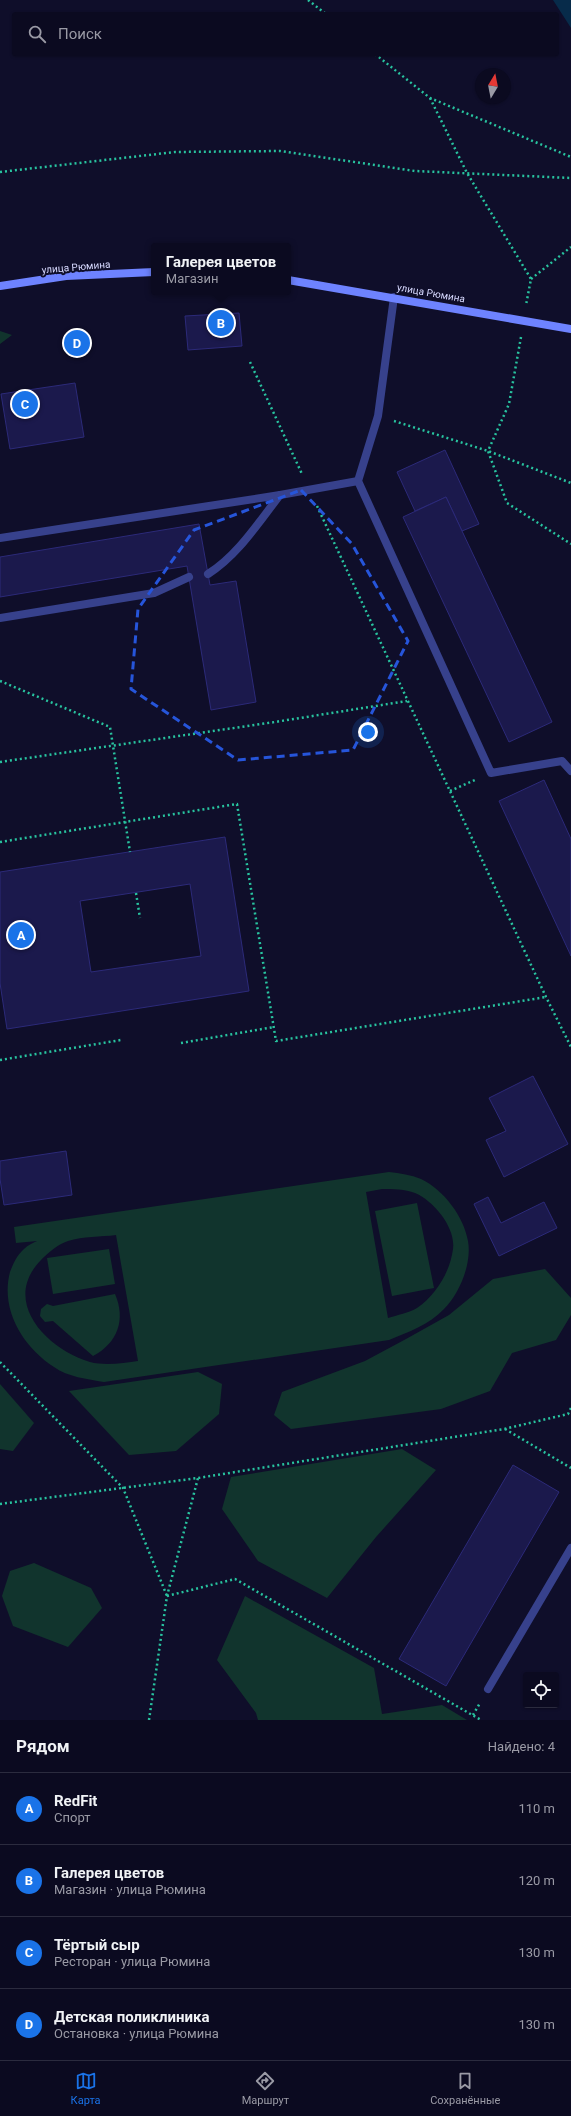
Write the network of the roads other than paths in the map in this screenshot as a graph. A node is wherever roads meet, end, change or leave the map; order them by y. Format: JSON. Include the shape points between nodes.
{"nodes":[{"id":1,"x":151,"y":272,"type":"edge"},
{"id":2,"x":291,"y":280,"type":"edge"},
{"id":3,"x":0,"y":286,"type":"edge"},
{"id":4,"x":394,"y":297,"type":"junction"},
{"id":5,"x":571,"y":328,"type":"edge"},
{"id":6,"x":358,"y":481,"type":"junction"},
{"id":7,"x":280,"y":495,"type":"junction"},
{"id":8,"x":0,"y":538,"type":"edge"},
{"id":9,"x":208,"y":574,"type":"dead end"},
{"id":10,"x":189,"y":577,"type":"dead end"},
{"id":11,"x":0,"y":618,"type":"edge"},
{"id":12,"x":571,"y":771,"type":"edge"},
{"id":13,"x":571,"y":1548,"type":"edge"},
{"id":14,"x":488,"y":1688,"type":"dead end"}],
"edges":[{"from":1,"to":3,"type":"main road","name":"улица Рюмина","via":[[66,276]]},
{"from":2,"to":4,"type":"main road","name":"улица Рюмина"},
{"from":4,"to":5,"type":"main road","name":"улица Рюмина"},
{"from":4,"to":6,"type":"lane","via":[[378,416]]},
{"from":6,"to":7,"type":"lane"},
{"from":6,"to":12,"type":"lane","via":[[491,773],[562,761]]},
{"from":7,"to":8,"type":"lane"},
{"from":7,"to":9,"type":"lane","via":[[242,544],[219,567]]},
{"from":10,"to":11,"type":"lane","via":[[154,593]]},
{"from":13,"to":14,"type":"lane"}]}
